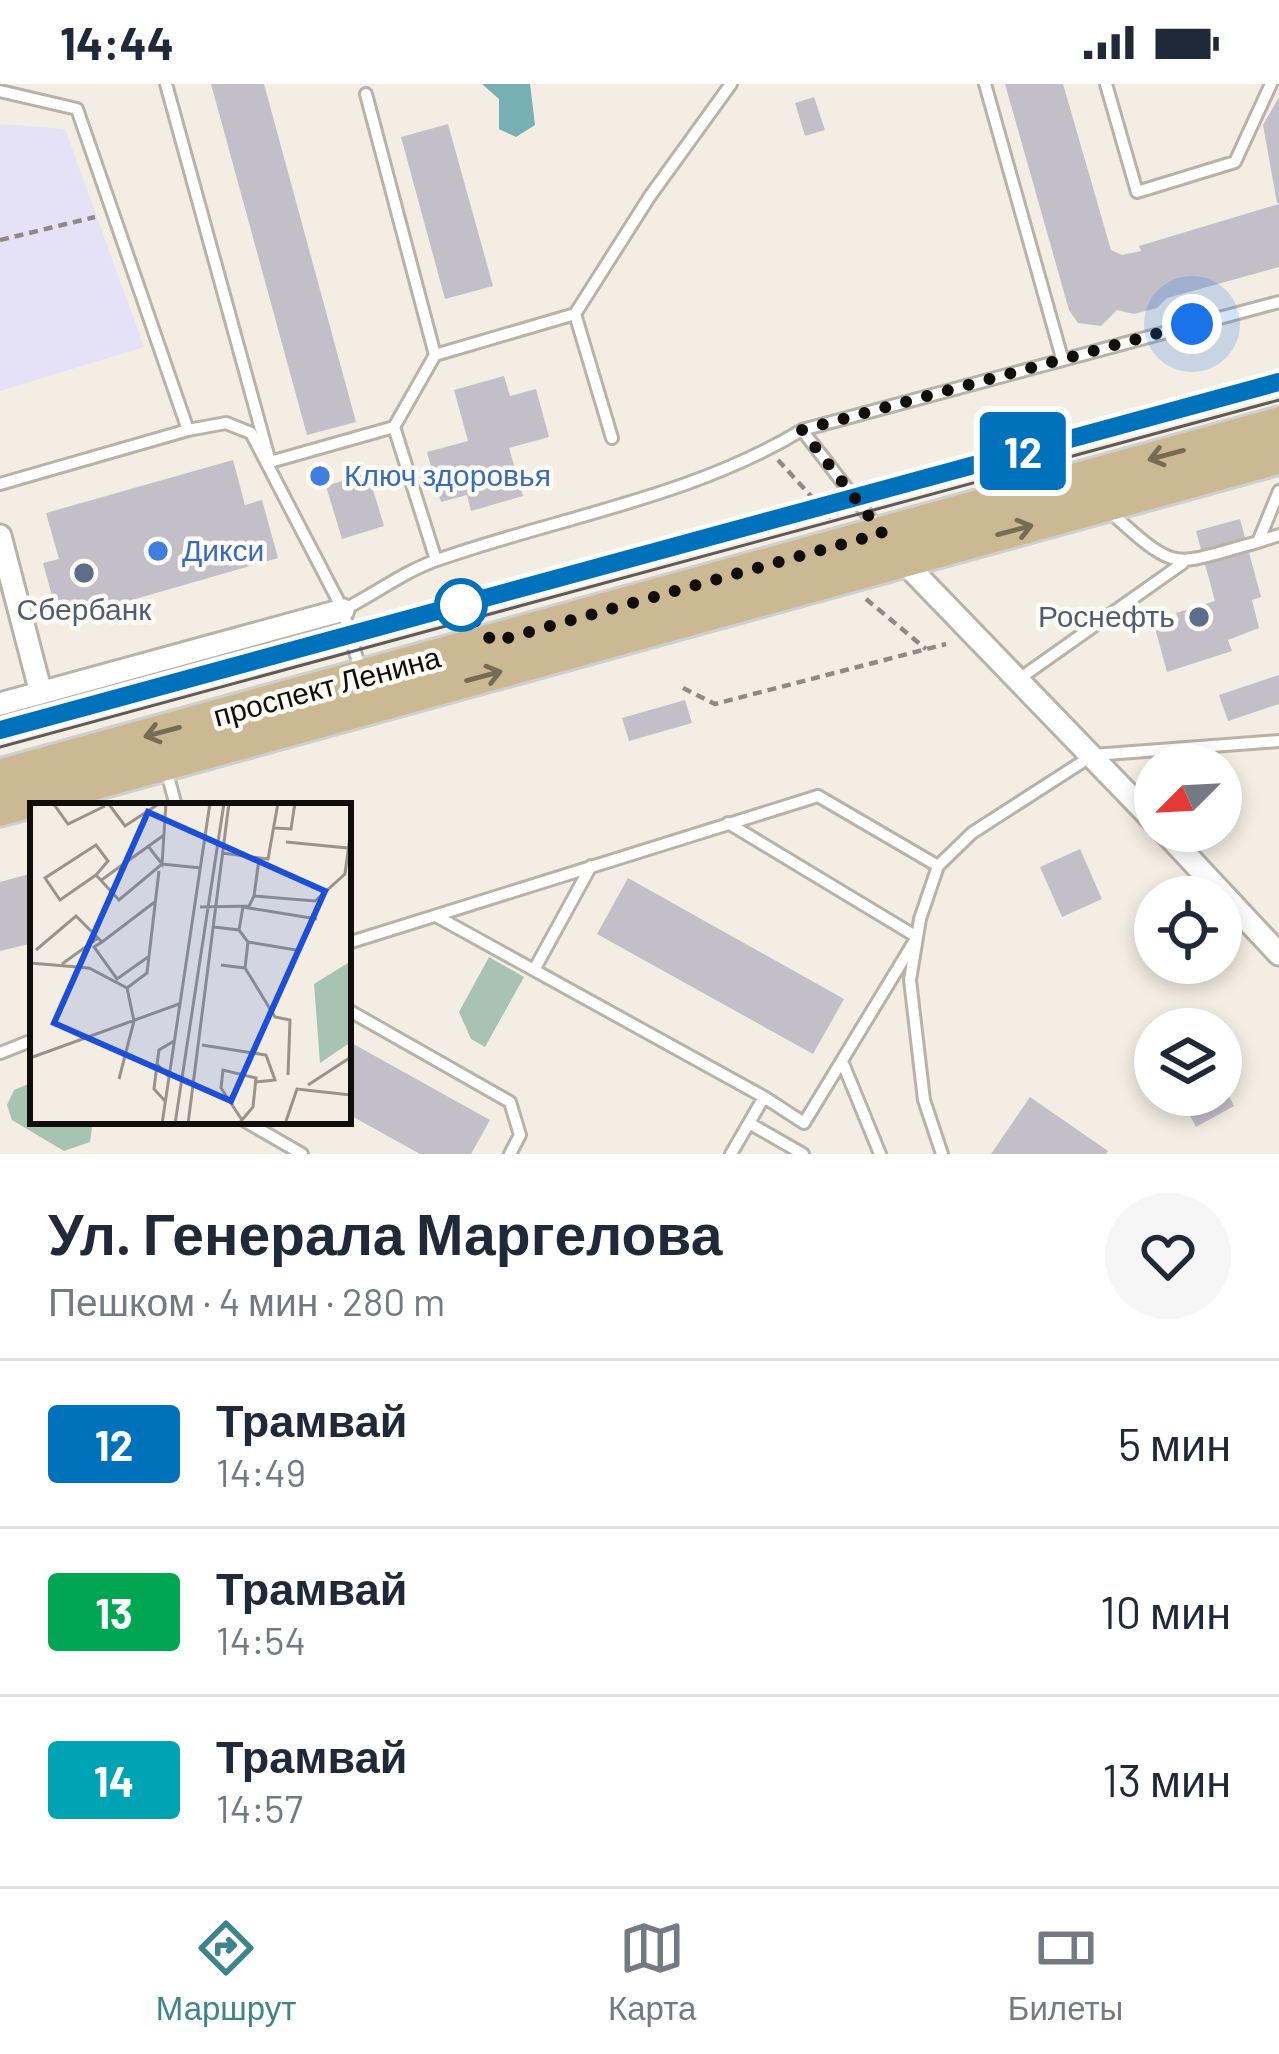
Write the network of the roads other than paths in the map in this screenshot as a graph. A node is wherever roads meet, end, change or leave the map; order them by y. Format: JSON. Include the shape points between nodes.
{"nodes":[{"id":1,"x":166,"y":84,"type":"edge"},
{"id":2,"x":731,"y":84,"type":"edge"},
{"id":3,"x":985,"y":84,"type":"edge"},
{"id":4,"x":1106,"y":84,"type":"edge"},
{"id":5,"x":1271,"y":84,"type":"edge"},
{"id":6,"x":0,"y":91,"type":"edge"},
{"id":7,"x":367,"y":94,"type":"dead end"},
{"id":8,"x":1279,"y":302,"type":"edge"},
{"id":9,"x":575,"y":314,"type":"junction"},
{"id":10,"x":435,"y":355,"type":"junction"},
{"id":11,"x":1062,"y":358,"type":"junction"},
{"id":12,"x":1279,"y":424,"type":"edge"},
{"id":13,"x":394,"y":427,"type":"junction"},
{"id":14,"x":188,"y":430,"type":"junction"},
{"id":15,"x":802,"y":430,"type":"junction"},
{"id":16,"x":612,"y":438,"type":"dead end"},
{"id":17,"x":1279,"y":458,"type":"edge"},
{"id":18,"x":270,"y":462,"type":"junction"},
{"id":19,"x":0,"y":484,"type":"edge"},
{"id":20,"x":1279,"y":490,"type":"edge"},
{"id":21,"x":1103,"y":506,"type":"junction"},
{"id":22,"x":1279,"y":535,"type":"edge"},
{"id":23,"x":0,"y":536,"type":"edge"},
{"id":24,"x":1258,"y":542,"type":"junction"},
{"id":25,"x":892,"y":547,"type":"junction"},
{"id":26,"x":436,"y":560,"type":"junction"},
{"id":27,"x":1183,"y":563,"type":"junction"},
{"id":28,"x":343,"y":610,"type":"junction"},
{"id":29,"x":1019,"y":680,"type":"junction"},
{"id":30,"x":367,"y":692,"type":"junction"},
{"id":31,"x":41,"y":693,"type":"junction"},
{"id":32,"x":0,"y":704,"type":"edge"},
{"id":33,"x":1279,"y":741,"type":"edge"},
{"id":34,"x":1093,"y":755,"type":"junction"},
{"id":35,"x":165,"y":764,"type":"junction"},
{"id":36,"x":0,"y":776,"type":"edge"},
{"id":37,"x":1134,"y":799,"type":"edge"},
{"id":38,"x":175,"y":803,"type":"edge"},
{"id":39,"x":0,"y":809,"type":"edge"},
{"id":40,"x":728,"y":823,"type":"junction"},
{"id":41,"x":1184,"y":852,"type":"edge"},
{"id":42,"x":591,"y":866,"type":"junction"},
{"id":43,"x":938,"y":866,"type":"junction"},
{"id":44,"x":435,"y":916,"type":"junction"},
{"id":45,"x":917,"y":938,"type":"junction"},
{"id":46,"x":351,"y":942,"type":"edge"},
{"id":47,"x":1279,"y":954,"type":"edge"},
{"id":48,"x":534,"y":970,"type":"junction"},
{"id":49,"x":351,"y":1012,"type":"edge"},
{"id":50,"x":30,"y":1041,"type":"edge"},
{"id":51,"x":0,"y":1053,"type":"edge"},
{"id":52,"x":842,"y":1061,"type":"junction"},
{"id":53,"x":764,"y":1097,"type":"junction"},
{"id":54,"x":749,"y":1123,"type":"junction"},
{"id":55,"x":250,"y":1124,"type":"edge"},
{"id":56,"x":302,"y":1154,"type":"edge"},
{"id":57,"x":510,"y":1154,"type":"edge"},
{"id":58,"x":731,"y":1154,"type":"edge"},
{"id":59,"x":802,"y":1154,"type":"edge"},
{"id":60,"x":880,"y":1154,"type":"edge"},
{"id":61,"x":942,"y":1154,"type":"edge"}],
"edges":[{"from":1,"to":18,"type":"lane"},
{"from":2,"to":9,"type":"lane"},
{"from":3,"to":11,"type":"lane"},
{"from":4,"to":5,"type":"lane","via":[[1137,192],[1235,162]]},
{"from":6,"to":14,"type":"lane","via":[[77,110]]},
{"from":7,"to":10,"type":"lane"},
{"from":8,"to":11,"type":"lane"},
{"from":9,"to":10,"type":"lane"},
{"from":9,"to":16,"type":"lane"},
{"from":10,"to":13,"type":"lane"},
{"from":11,"to":15,"type":"lane"},
{"from":12,"to":25,"type":"main road","name":"проспект Ленина","one_way":true},
{"from":13,"to":18,"type":"lane"},
{"from":13,"to":26,"type":"lane"},
{"from":14,"to":18,"type":"lane","via":[[226,423],[251,433]]},
{"from":14,"to":19,"type":"lane"},
{"from":15,"to":25,"type":"lane"},
{"from":15,"to":26,"type":"lane","via":[[629,503]]},
{"from":17,"to":21,"type":"main road","name":"проспект Ленина"},
{"from":18,"to":28,"type":"lane"},
{"from":20,"to":24,"type":"lane"},
{"from":25,"to":21,"type":"main road","name":"проспект Ленина","one_way":true},
{"from":21,"to":27,"type":"lane","via":[[1154,552]]},
{"from":22,"to":24,"type":"lane"},
{"from":23,"to":31,"type":"street"},
{"from":24,"to":27,"type":"lane"},
{"from":25,"to":29,"type":"street"},
{"from":25,"to":30,"type":"main road","name":"проспект Ленина"},
{"from":26,"to":28,"type":"lane"},
{"from":27,"to":29,"type":"lane"},
{"from":28,"to":30,"type":"lane"},
{"from":28,"to":31,"type":"street"},
{"from":29,"to":34,"type":"street"},
{"from":30,"to":35,"type":"main road","name":"проспект Ленина"},
{"from":30,"to":36,"type":"main road","name":"проспект Ленина","one_way":true},
{"from":31,"to":32,"type":"street"},
{"from":33,"to":34,"type":"lane"},
{"from":34,"to":37,"type":"street"},
{"from":34,"to":43,"type":"lane","via":[[972,833]]},
{"from":35,"to":38,"type":"lane"},
{"from":35,"to":39,"type":"main road","name":"проспект Ленина"},
{"from":40,"to":42,"type":"lane"},
{"from":40,"to":43,"type":"lane","via":[[818,796]]},
{"from":40,"to":45,"type":"lane"},
{"from":41,"to":47,"type":"street"},
{"from":42,"to":44,"type":"lane"},
{"from":42,"to":48,"type":"lane"},
{"from":43,"to":45,"type":"lane"},
{"from":44,"to":46,"type":"lane"},
{"from":44,"to":48,"type":"lane"},
{"from":45,"to":52,"type":"lane"},
{"from":45,"to":61,"type":"lane","via":[[910,980],[924,1100]]},
{"from":48,"to":53,"type":"lane"},
{"from":49,"to":57,"type":"lane","via":[[510,1102],[520,1135]]},
{"from":50,"to":51,"type":"lane"},
{"from":52,"to":53,"type":"lane","via":[[804,1124]]},
{"from":52,"to":60,"type":"lane"},
{"from":53,"to":54,"type":"lane"},
{"from":54,"to":58,"type":"lane"},
{"from":54,"to":59,"type":"lane"},
{"from":55,"to":56,"type":"lane"}]}
